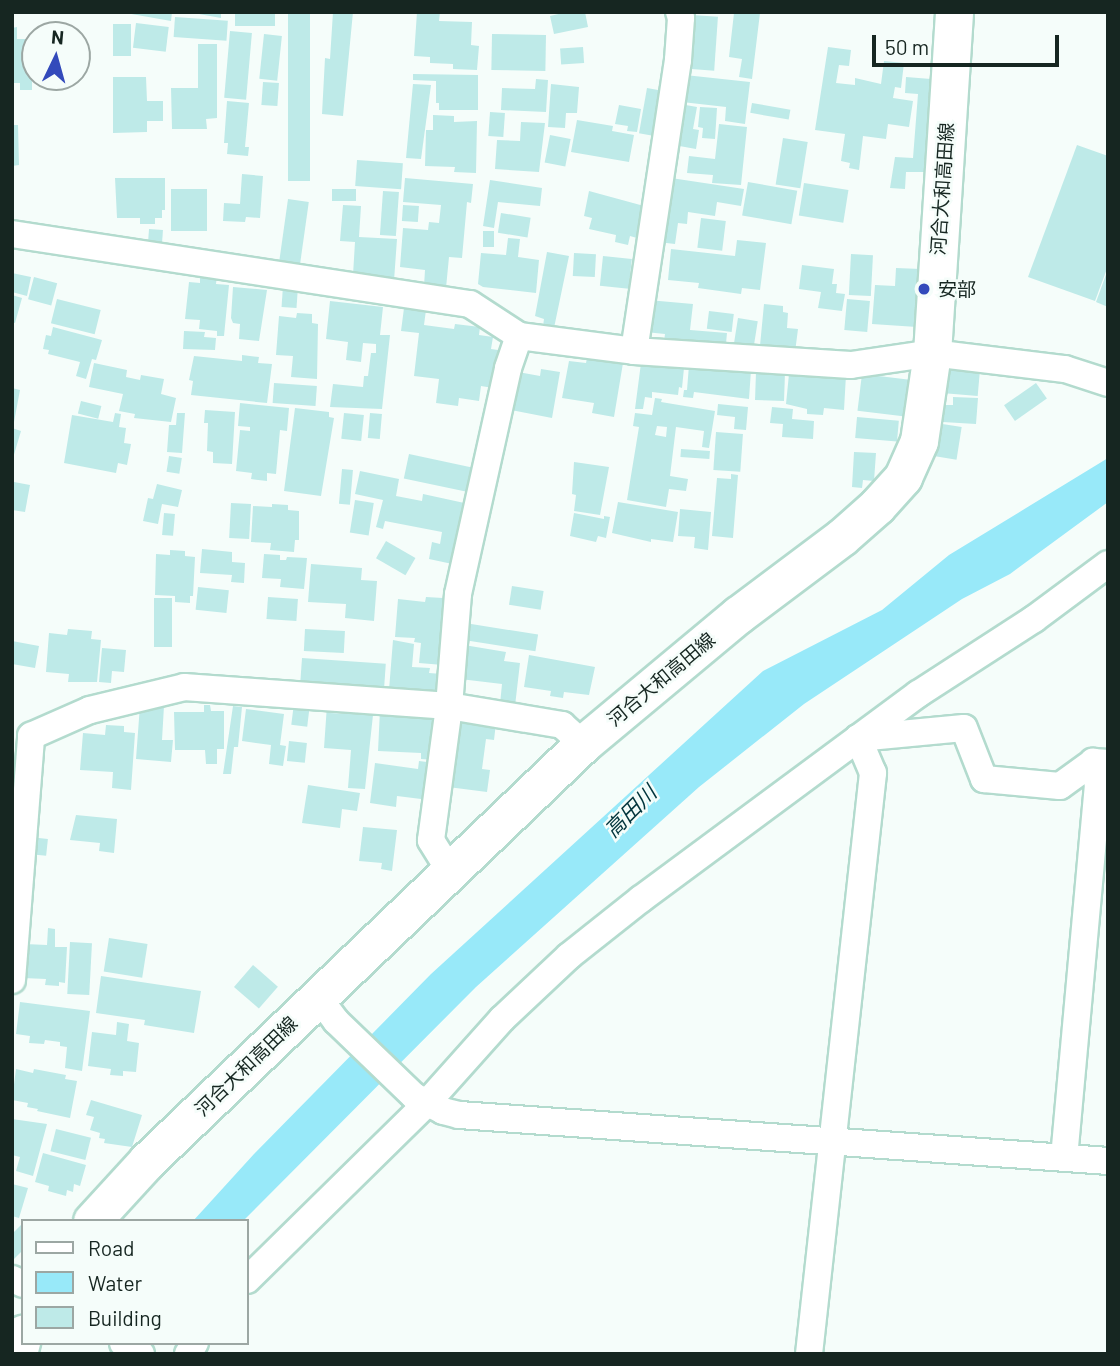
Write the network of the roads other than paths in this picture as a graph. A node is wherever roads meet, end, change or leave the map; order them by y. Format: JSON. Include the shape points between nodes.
{"nodes":[{"id":1,"x":679,"y":12,"type":"edge"},
{"id":2,"x":954,"y":12,"type":"edge"},
{"id":3,"x":12,"y":234,"type":"edge"},
{"id":4,"x":519,"y":336,"type":"junction"},
{"id":5,"x":634,"y":351,"type":"junction"},
{"id":6,"x":932,"y":353,"type":"junction"},
{"id":7,"x":1108,"y":383,"type":"edge"},
{"id":8,"x":1108,"y":564,"type":"edge"},
{"id":9,"x":449,"y":706,"type":"junction"},
{"id":10,"x":858,"y":738,"type":"junction"},
{"id":11,"x":583,"y":744,"type":"junction"},
{"id":12,"x":1100,"y":763,"type":"edge"},
{"id":13,"x":450,"y":871,"type":"junction"},
{"id":14,"x":12,"y":980,"type":"edge"},
{"id":15,"x":327,"y":1009,"type":"junction"},
{"id":16,"x":420,"y":1100,"type":"junction"},
{"id":17,"x":832,"y":1141,"type":"junction"},
{"id":18,"x":1064,"y":1158,"type":"junction"},
{"id":19,"x":1108,"y":1161,"type":"edge"},
{"id":20,"x":94,"y":1219,"type":"edge"},
{"id":21,"x":248,"y":1279,"type":"edge"},
{"id":22,"x":810,"y":1354,"type":"edge"}],
"edges":[{"from":1,"to":5,"type":"street","via":[[678,60]]},
{"from":2,"to":6,"type":"main road","name":"河合大和高田線"},
{"from":3,"to":4,"type":"street","via":[[470,304]]},
{"from":4,"to":5,"type":"street"},
{"from":4,"to":9,"type":"street","via":[[458,594]]},
{"from":5,"to":6,"type":"street","via":[[851,365]]},
{"from":6,"to":7,"type":"street","via":[[1065,369]]},
{"from":6,"to":11,"type":"main road","name":"河合大和高田線","via":[[919,442],[903,477],[886,497]]},
{"from":8,"to":10,"type":"street"},
{"from":9,"to":11,"type":"street","via":[[562,725]]},
{"from":9,"to":13,"type":"street","via":[[431,840]]},
{"from":9,"to":14,"type":"street","via":[[184,687],[90,710],[31,736]]},
{"from":10,"to":12,"type":"street","via":[[964,728],[984,779],[1060,786]]},
{"from":10,"to":16,"type":"street","via":[[569,956]]},
{"from":10,"to":17,"type":"street","via":[[873,773]]},
{"from":11,"to":13,"type":"main road","name":"河合大和高田線"},
{"from":12,"to":18,"type":"street"},
{"from":13,"to":15,"type":"main road","name":"河合大和高田線"},
{"from":15,"to":16,"type":"street"},
{"from":15,"to":20,"type":"main road","name":"河合大和高田線","via":[[147,1161]]},
{"from":16,"to":17,"type":"street","via":[[459,1115]]},
{"from":16,"to":21,"type":"street"},
{"from":17,"to":18,"type":"street"},
{"from":17,"to":22,"type":"street"},
{"from":18,"to":19,"type":"street"}]}
